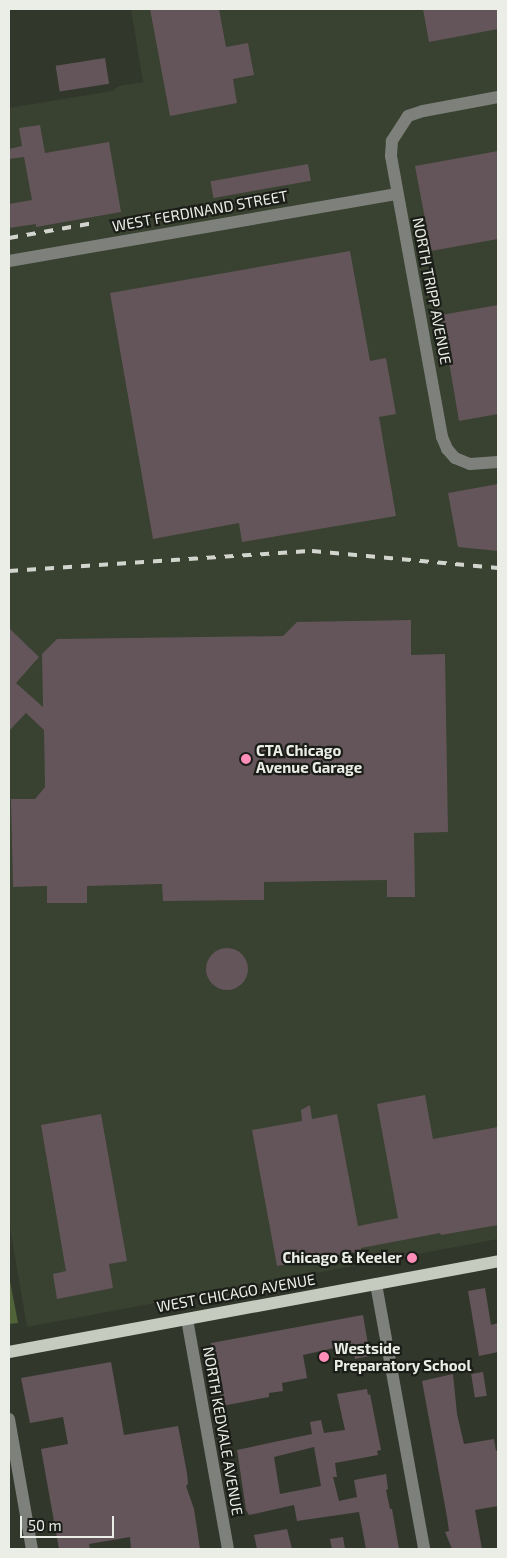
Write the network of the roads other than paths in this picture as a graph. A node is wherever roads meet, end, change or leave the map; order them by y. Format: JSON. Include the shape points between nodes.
{"nodes":[{"id":1,"x":498,"y":97,"type":"edge"},
{"id":2,"x":397,"y":194,"type":"junction"},
{"id":3,"x":9,"y":261,"type":"edge"},
{"id":4,"x":498,"y":462,"type":"edge"},
{"id":5,"x":498,"y":1261,"type":"edge"},
{"id":6,"x":376,"y":1284,"type":"junction"},
{"id":7,"x":187,"y":1319,"type":"junction"},
{"id":8,"x":9,"y":1352,"type":"edge"},
{"id":9,"x":9,"y":1420,"type":"edge"},
{"id":10,"x":32,"y":1549,"type":"edge"},
{"id":11,"x":228,"y":1549,"type":"edge"},
{"id":12,"x":424,"y":1549,"type":"edge"}],
"edges":[{"from":1,"to":2,"type":"street","name":"NORTH TRIPP AVENUE","via":[[408,116],[392,141]]},
{"from":2,"to":3,"type":"street","name":"WEST FERDINAND STREET"},
{"from":2,"to":4,"type":"street","name":"NORTH TRIPP AVENUE","via":[[442,437],[455,458],[470,464]]},
{"from":5,"to":6,"type":"main road","name":"WEST CHICAGO AVENUE"},
{"from":6,"to":7,"type":"main road","name":"WEST CHICAGO AVENUE"},
{"from":6,"to":12,"type":"street"},
{"from":7,"to":8,"type":"main road","name":"WEST CHICAGO AVENUE"},
{"from":7,"to":11,"type":"street","name":"NORTH KEDVALE AVENUE"},
{"from":9,"to":10,"type":"street"}]}
